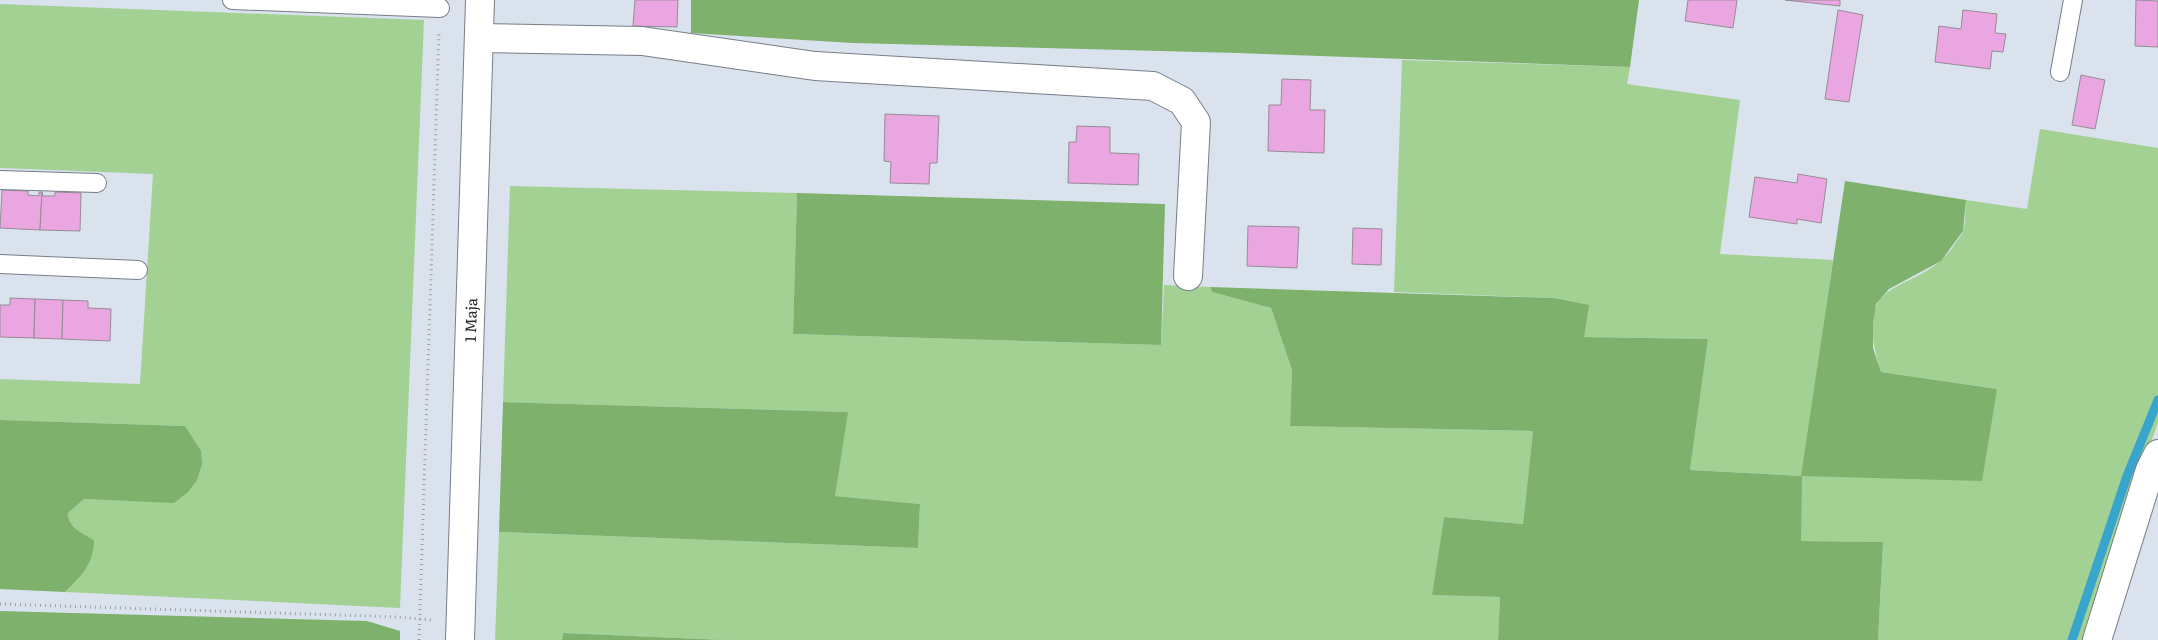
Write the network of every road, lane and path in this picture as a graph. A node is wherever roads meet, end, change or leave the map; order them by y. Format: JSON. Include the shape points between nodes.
{"nodes":[{"id":1,"x":232,"y":0,"type":"edge"},
{"id":2,"x":480,"y":0,"type":"edge"},
{"id":3,"x":2073,"y":0,"type":"edge"},
{"id":4,"x":440,"y":8,"type":"joint"},
{"id":5,"x":479,"y":38,"type":"junction"},
{"id":6,"x":2060,"y":72,"type":"dead end"},
{"id":7,"x":0,"y":180,"type":"edge"},
{"id":8,"x":97,"y":183,"type":"dead end"},
{"id":9,"x":0,"y":264,"type":"edge"},
{"id":10,"x":138,"y":270,"type":"dead end"},
{"id":11,"x":1188,"y":276,"type":"dead end"},
{"id":12,"x":2158,"y":454,"type":"edge"},
{"id":13,"x":0,"y":604,"type":"edge"},
{"id":14,"x":398,"y":617,"type":"dead end"},
{"id":15,"x":419,"y":640,"type":"edge"},
{"id":16,"x":460,"y":640,"type":"edge"},
{"id":17,"x":2097,"y":640,"type":"edge"}],
"edges":[{"from":1,"to":4,"type":"lane"},
{"from":2,"to":5,"type":"street","name":"1 Maja"},
{"from":3,"to":6,"type":"lane"},
{"from":4,"to":15,"type":"path"},
{"from":5,"to":11,"type":"street","via":[[642,40],[815,66],[1153,86],[1182,101],[1196,122]]},
{"from":5,"to":16,"type":"street","name":"1 Maja"},
{"from":7,"to":8,"type":"lane"},
{"from":9,"to":10,"type":"lane"},
{"from":12,"to":17,"type":"street","via":[[2150,470]]},
{"from":13,"to":14,"type":"path"}]}
